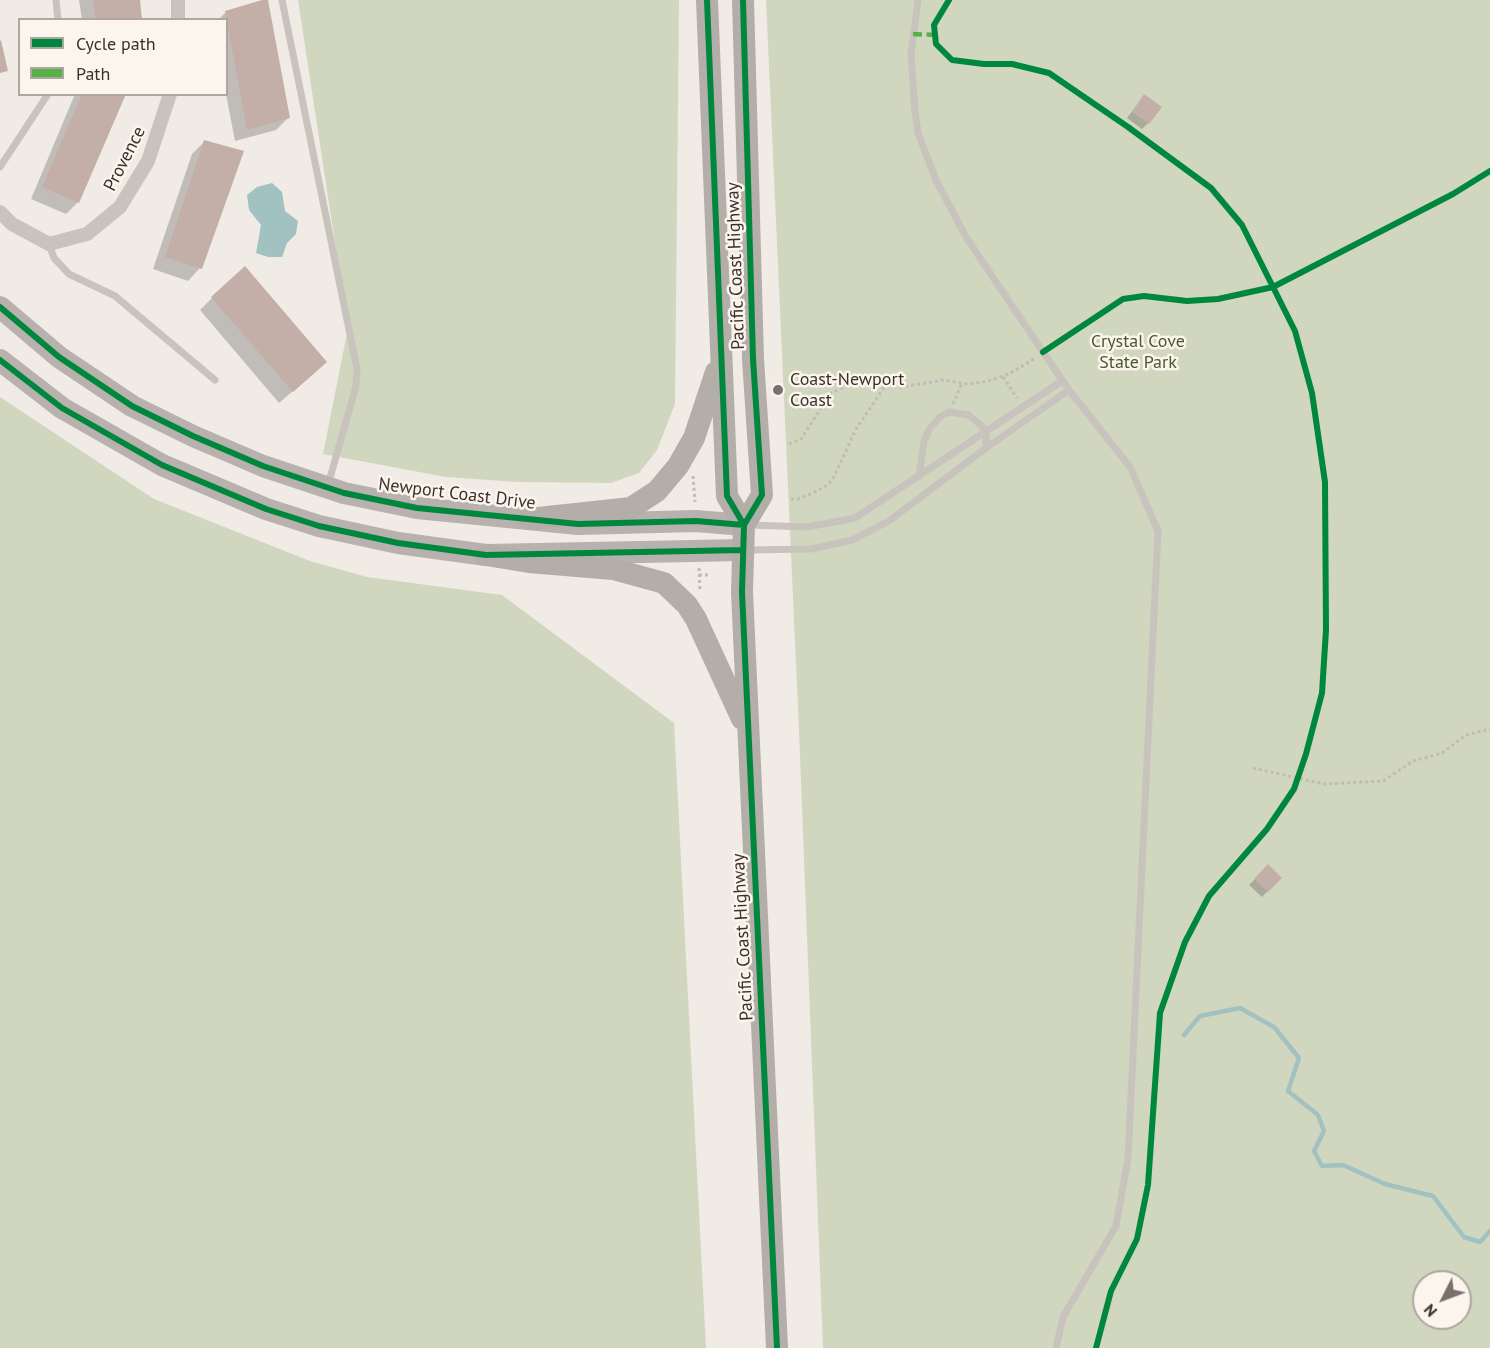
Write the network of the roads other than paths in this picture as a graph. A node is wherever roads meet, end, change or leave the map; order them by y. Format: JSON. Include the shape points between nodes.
{"nodes":[{"id":1,"x":56,"y":0,"type":"edge"},
{"id":2,"x":178,"y":0,"type":"edge"},
{"id":3,"x":282,"y":0,"type":"edge"},
{"id":4,"x":706,"y":0,"type":"edge"},
{"id":5,"x":743,"y":0,"type":"edge"},
{"id":6,"x":918,"y":0,"type":"edge"},
{"id":7,"x":58,"y":18,"type":"edge"},
{"id":8,"x":178,"y":18,"type":"edge"},
{"id":9,"x":47,"y":96,"type":"edge"},
{"id":10,"x":169,"y":96,"type":"edge"},
{"id":11,"x":0,"y":167,"type":"edge"},
{"id":12,"x":0,"y":212,"type":"edge"},
{"id":13,"x":49,"y":244,"type":"junction"},
{"id":14,"x":0,"y":307,"type":"edge"},
{"id":15,"x":721,"y":356,"type":"junction"},
{"id":16,"x":0,"y":360,"type":"edge"},
{"id":17,"x":215,"y":380,"type":"dead end"},
{"id":18,"x":1062,"y":381,"type":"junction"},
{"id":19,"x":1069,"y":390,"type":"junction"},
{"id":20,"x":986,"y":430,"type":"junction"},
{"id":21,"x":986,"y":448,"type":"junction"},
{"id":22,"x":919,"y":476,"type":"junction"},
{"id":23,"x":327,"y":488,"type":"junction"},
{"id":24,"x":529,"y":519,"type":"junction"},
{"id":25,"x":744,"y":525,"type":"junction"},
{"id":26,"x":743,"y":550,"type":"junction"},
{"id":27,"x":486,"y":555,"type":"junction"},
{"id":28,"x":747,"y":728,"type":"junction"},
{"id":29,"x":777,"y":1348,"type":"edge"},
{"id":30,"x":1056,"y":1348,"type":"edge"}],
"edges":[{"from":1,"to":7,"type":"lane"},
{"from":2,"to":8,"type":"street"},
{"from":3,"to":23,"type":"lane","via":[[357,369]]},
{"from":4,"to":15,"type":"highway","name":"Pacific Coast Highway"},
{"from":5,"to":25,"type":"highway","name":"Pacific Coast Highway","via":[[753,359],[762,495]]},
{"from":6,"to":18,"type":"lane","via":[[911,54],[918,133],[936,180],[966,237]]},
{"from":9,"to":11,"type":"lane"},
{"from":10,"to":13,"type":"street","name":"Provence","via":[[148,161],[120,207],[87,234]]},
{"from":12,"to":13,"type":"street","via":[[12,224]]},
{"from":13,"to":17,"type":"lane","via":[[54,258],[69,274],[115,296]]},
{"from":14,"to":23,"type":"main road","name":"Newport Coast Drive","via":[[60,357],[132,406],[253,462]]},
{"from":15,"to":24,"type":"highway","via":[[694,438],[657,491],[631,508]]},
{"from":15,"to":25,"type":"highway","name":"Pacific Coast Highway","via":[[727,496]]},
{"from":16,"to":27,"type":"main road","via":[[62,408],[113,439],[162,465],[266,508],[319,526],[398,543]]},
{"from":18,"to":19,"type":"lane"},
{"from":18,"to":20,"type":"lane"},
{"from":19,"to":21,"type":"lane"},
{"from":19,"to":30,"type":"lane","via":[[1130,467],[1158,531],[1128,1159],[1116,1226],[1063,1317]]},
{"from":20,"to":21,"type":"lane"},
{"from":20,"to":22,"type":"lane"},
{"from":20,"to":22,"type":"lane","via":[[969,415],[952,412],[940,417],[924,441]]},
{"from":21,"to":26,"type":"lane","via":[[889,521],[852,540],[811,549]]},
{"from":22,"to":25,"type":"lane","via":[[855,518],[807,527]]},
{"from":23,"to":24,"type":"main road","name":"Newport Coast Drive","via":[[417,508]]},
{"from":24,"to":25,"type":"main road","name":"Newport Coast Drive","via":[[578,524],[696,521]]},
{"from":25,"to":26,"type":"highway","name":"Pacific Coast Highway"},
{"from":26,"to":27,"type":"main road"},
{"from":26,"to":28,"type":"highway","name":"Pacific Coast Highway"},
{"from":27,"to":28,"type":"highway","via":[[613,568],[664,583],[696,619]]},
{"from":28,"to":29,"type":"highway","name":"Pacific Coast Highway"}]}
